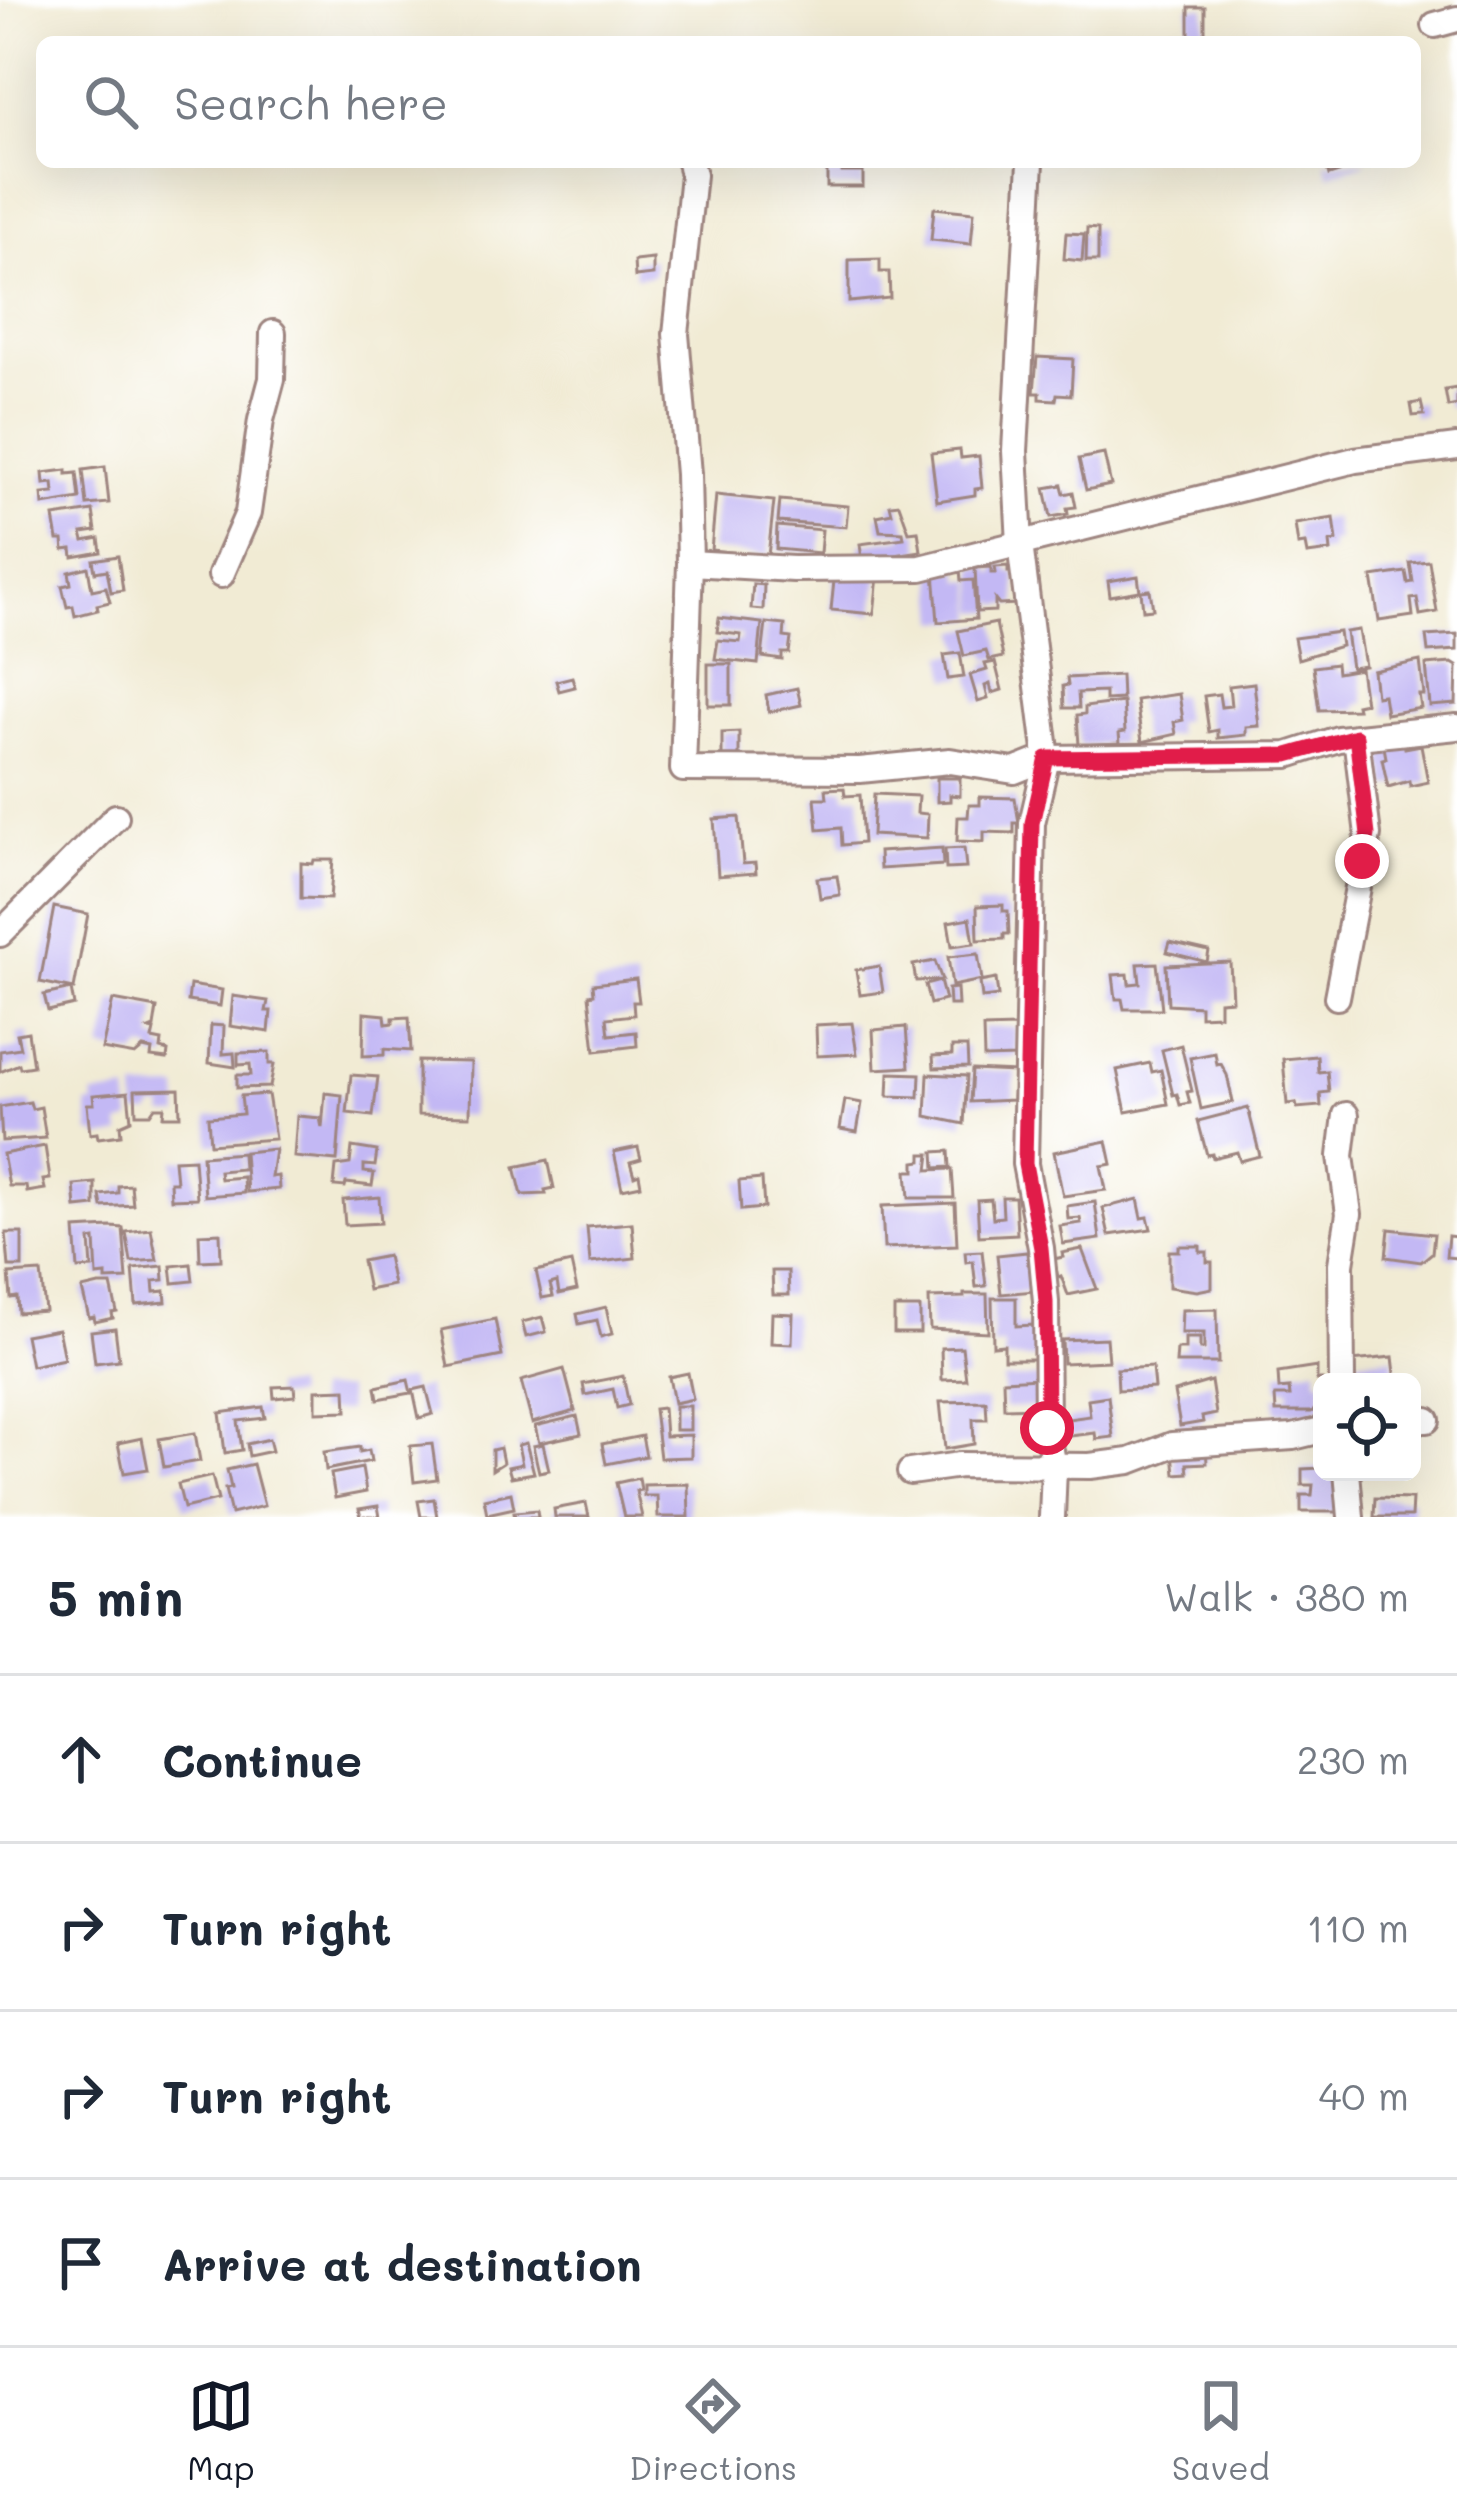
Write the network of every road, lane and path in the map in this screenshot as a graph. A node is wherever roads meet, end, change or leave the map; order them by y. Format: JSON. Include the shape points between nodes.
{"nodes":[{"id":1,"x":691,"y":168,"type":"edge"},
{"id":2,"x":1031,"y":168,"type":"edge"},
{"id":3,"x":273,"y":333,"type":"dead end"},
{"id":4,"x":1457,"y":447,"type":"edge"},
{"id":5,"x":1020,"y":544,"type":"junction"},
{"id":6,"x":690,"y":563,"type":"junction"},
{"id":7,"x":221,"y":574,"type":"dead end"},
{"id":8,"x":1457,"y":727,"type":"edge"},
{"id":9,"x":1356,"y":736,"type":"junction"},
{"id":10,"x":1047,"y":758,"type":"junction"},
{"id":11,"x":116,"y":817,"type":"dead end"},
{"id":12,"x":0,"y":934,"type":"edge"},
{"id":13,"x":1337,"y":997,"type":"dead end"},
{"id":14,"x":1346,"y":1115,"type":"dead end"},
{"id":15,"x":1342,"y":1373,"type":"edge"},
{"id":16,"x":1313,"y":1432,"type":"edge"},
{"id":17,"x":1054,"y":1468,"type":"junction"},
{"id":18,"x":910,"y":1472,"type":"dead end"},
{"id":19,"x":1348,"y":1481,"type":"edge"},
{"id":20,"x":1052,"y":1517,"type":"edge"},
{"id":21,"x":1351,"y":1517,"type":"edge"}],
"edges":[{"from":1,"to":6,"type":"street","via":[[676,334]]},
{"from":2,"to":5,"type":"street","via":[[1016,430]]},
{"from":3,"to":7,"type":"street","via":[[248,513]]},
{"from":4,"to":5,"type":"street","via":[[1355,460]]},
{"from":5,"to":6,"type":"street","via":[[921,568]]},
{"from":5,"to":10,"type":"street"},
{"from":6,"to":10,"type":"street","via":[[683,769],[860,770],[950,761],[1014,771]]},
{"from":8,"to":9,"type":"street"},
{"from":9,"to":10,"type":"street","via":[[1288,755]]},
{"from":9,"to":13,"type":"street","via":[[1368,835]]},
{"from":10,"to":17,"type":"street","via":[[1032,823],[1025,1164],[1043,1266]]},
{"from":11,"to":12,"type":"street"},
{"from":14,"to":15,"type":"street"},
{"from":16,"to":17,"type":"street","via":[[1172,1444],[1130,1460]]},
{"from":17,"to":18,"type":"street"},
{"from":17,"to":20,"type":"street"},
{"from":19,"to":21,"type":"street"}]}
